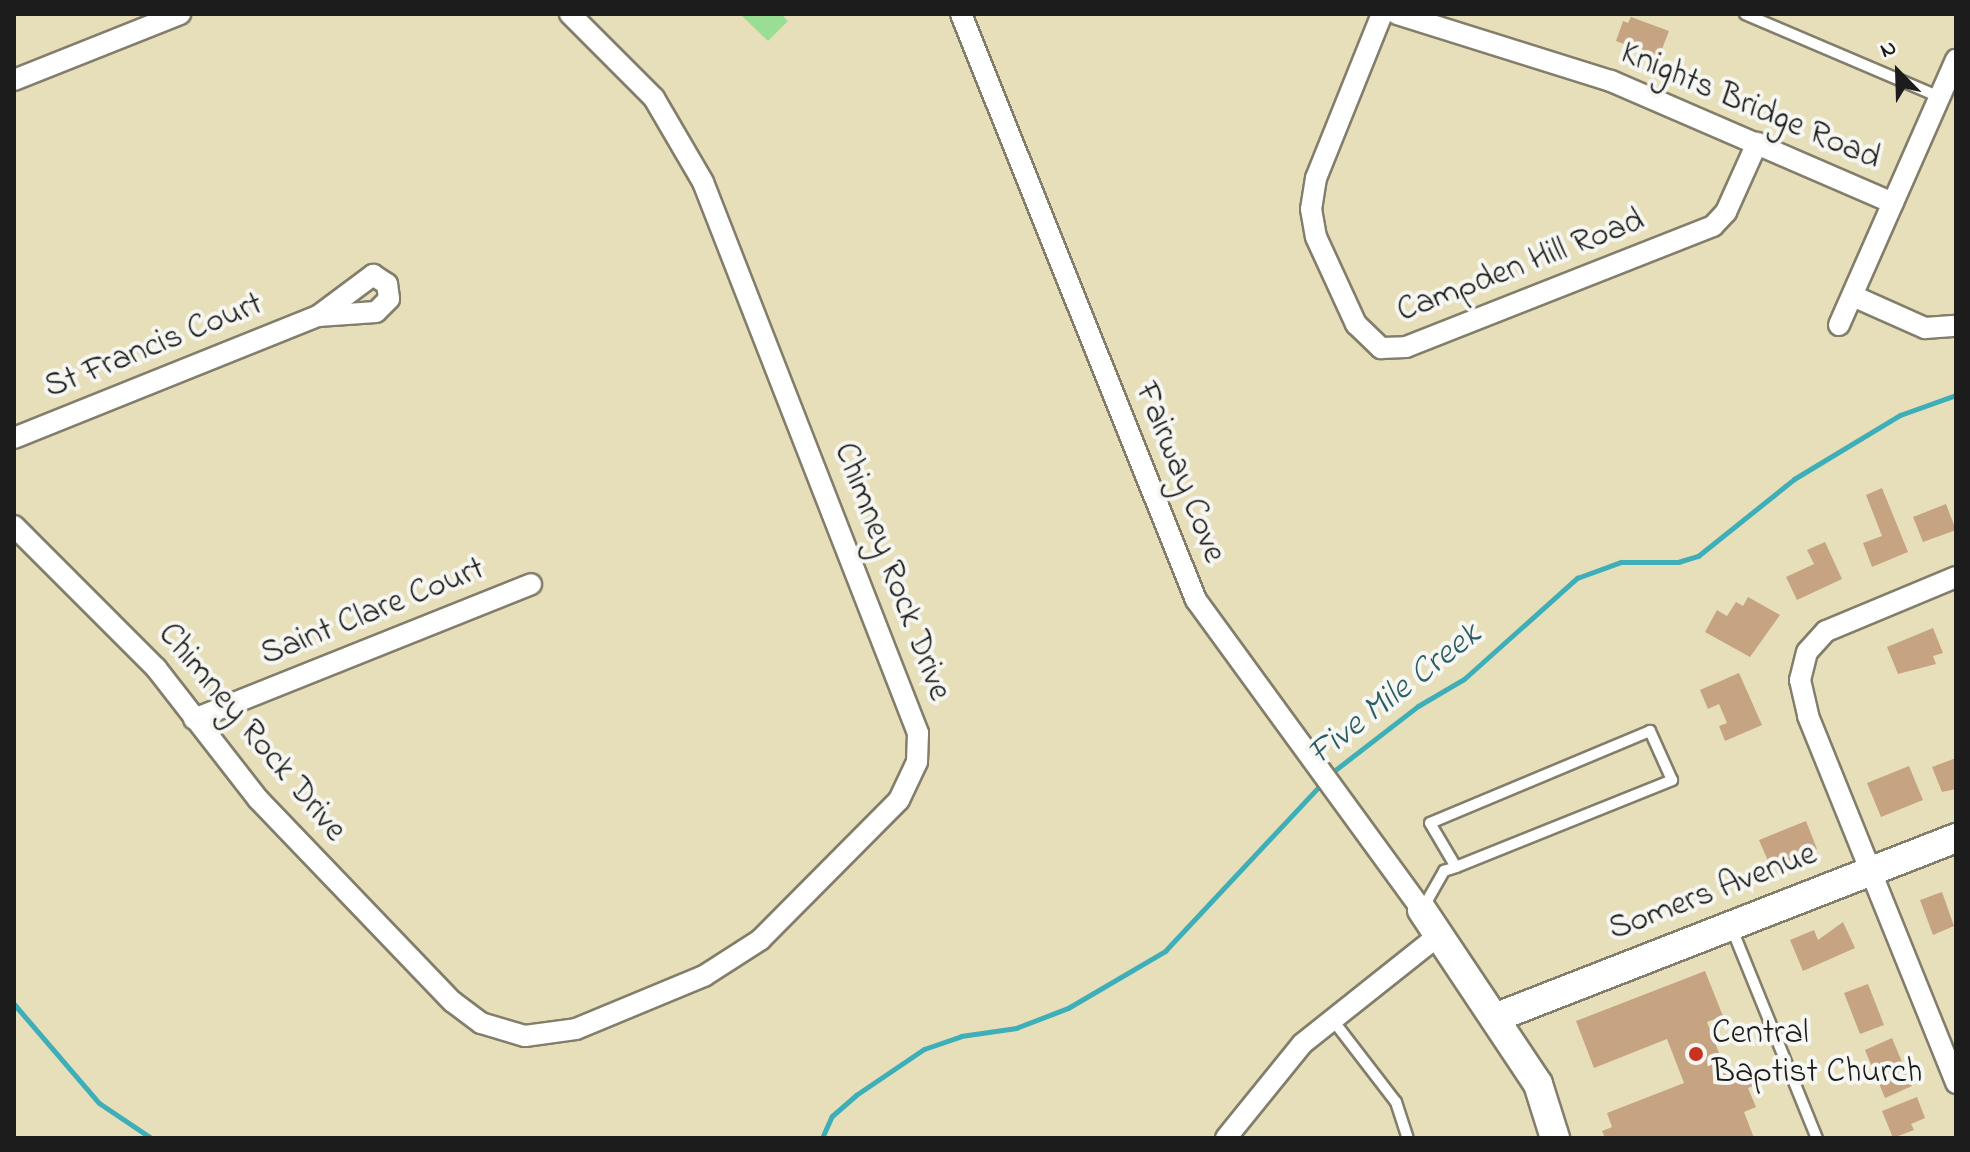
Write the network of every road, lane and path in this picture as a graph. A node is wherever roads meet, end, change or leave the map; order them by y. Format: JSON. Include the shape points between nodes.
{"nodes":[{"id":1,"x":180,"y":14,"type":"edge"},
{"id":2,"x":570,"y":14,"type":"edge"},
{"id":3,"x":961,"y":14,"type":"edge"},
{"id":4,"x":1382,"y":14,"type":"edge"},
{"id":5,"x":1397,"y":14,"type":"edge"},
{"id":6,"x":1745,"y":14,"type":"edge"},
{"id":7,"x":1956,"y":60,"type":"edge"},
{"id":8,"x":14,"y":80,"type":"edge"},
{"id":9,"x":1940,"y":97,"type":"junction"},
{"id":10,"x":1757,"y":143,"type":"junction"},
{"id":11,"x":1893,"y":203,"type":"junction"},
{"id":12,"x":1853,"y":296,"type":"junction"},
{"id":13,"x":318,"y":316,"type":"dead end"},
{"id":14,"x":1839,"y":325,"type":"dead end"},
{"id":15,"x":1956,"y":326,"type":"edge"},
{"id":16,"x":14,"y":438,"type":"edge"},
{"id":17,"x":14,"y":526,"type":"edge"},
{"id":18,"x":1956,"y":577,"type":"edge"},
{"id":19,"x":531,"y":584,"type":"dead end"},
{"id":20,"x":194,"y":719,"type":"junction"},
{"id":21,"x":1956,"y":838,"type":"edge"},
{"id":22,"x":1456,"y":867,"type":"junction"},
{"id":23,"x":1870,"y":871,"type":"junction"},
{"id":24,"x":1422,"y":910,"type":"junction"},
{"id":25,"x":1730,"y":924,"type":"junction"},
{"id":26,"x":1439,"y":935,"type":"junction"},
{"id":27,"x":1331,"y":1017,"type":"junction"},
{"id":28,"x":1497,"y":1017,"type":"junction"},
{"id":29,"x":1956,"y":1083,"type":"edge"},
{"id":30,"x":1226,"y":1138,"type":"edge"},
{"id":31,"x":1408,"y":1138,"type":"edge"},
{"id":32,"x":1555,"y":1138,"type":"edge"},
{"id":33,"x":1817,"y":1138,"type":"edge"}],
"edges":[{"from":1,"to":8,"type":"street"},
{"from":2,"to":20,"type":"street","name":"Chimney Rock Drive","via":[[654,98],[703,182],[913,712],[919,749],[912,778],[895,806],[811,891],[730,962],[576,1029],[525,1036],[481,1023],[453,1002],[258,799]]},
{"from":3,"to":24,"type":"street","name":"Fairway Cove","via":[[1196,600]]},
{"from":4,"to":10,"type":"street","name":"Campden Hill Road","via":[[1316,178],[1311,209],[1316,237],[1356,324],[1381,348],[1406,347],[1713,226],[1726,212]]},
{"from":5,"to":10,"type":"street","name":"Knights Bridge Road","via":[[1602,78]]},
{"from":6,"to":9,"type":"lane"},
{"from":7,"to":9,"type":"street"},
{"from":9,"to":11,"type":"street"},
{"from":10,"to":11,"type":"street","name":"Knights Bridge Road"},
{"from":11,"to":12,"type":"street"},
{"from":12,"to":14,"type":"street"},
{"from":12,"to":15,"type":"street","via":[[1925,328]]},
{"from":13,"to":16,"type":"street","name":"St Francis Court"},
{"from":17,"to":20,"type":"street","name":"Chimney Rock Drive","via":[[138,648]]},
{"from":18,"to":23,"type":"street","via":[[1826,631],[1802,666],[1808,716]]},
{"from":19,"to":20,"type":"street","name":"Saint Clare Court"},
{"from":21,"to":23,"type":"street","name":"Somers Avenue"},
{"from":22,"to":22,"type":"lane","via":[[1672,780],[1650,731],[1430,823]]},
{"from":22,"to":24,"type":"lane","via":[[1444,871]]},
{"from":23,"to":25,"type":"street","name":"Somers Avenue"},
{"from":23,"to":29,"type":"street"},
{"from":24,"to":26,"type":"street"},
{"from":25,"to":28,"type":"street","name":"Somers Avenue"},
{"from":25,"to":33,"type":"lane"},
{"from":26,"to":27,"type":"street"},
{"from":26,"to":28,"type":"street"},
{"from":27,"to":30,"type":"street","via":[[1285,1063]]},
{"from":27,"to":31,"type":"lane","via":[[1396,1102]]},
{"from":28,"to":32,"type":"street","via":[[1538,1084]]}]}
